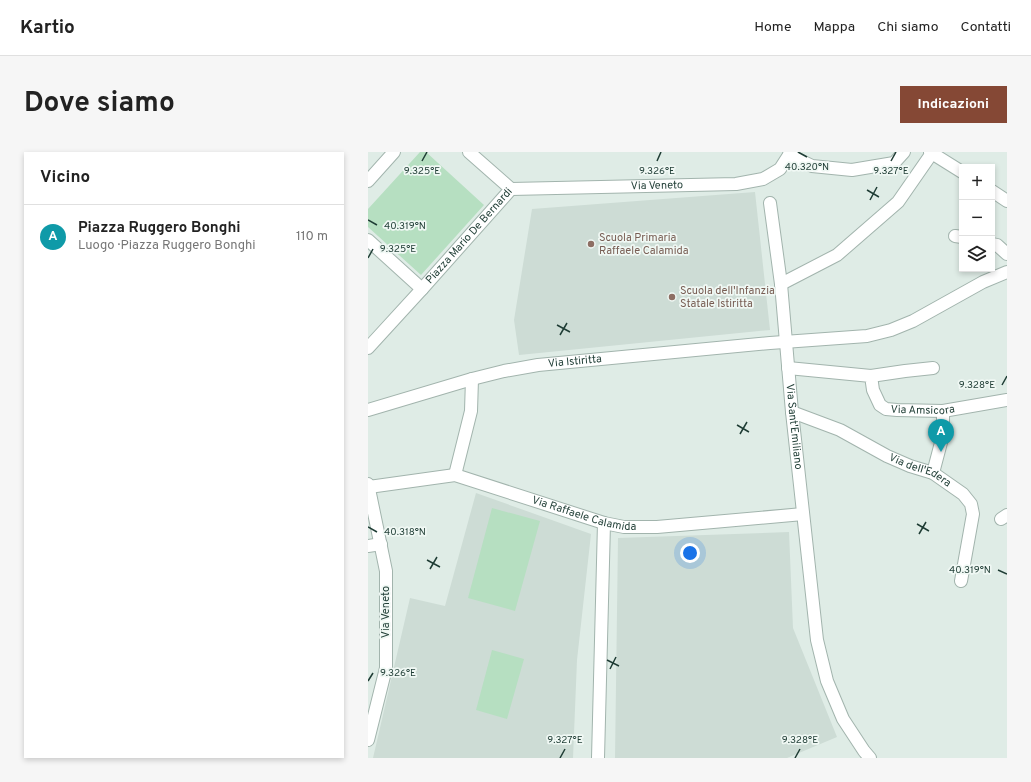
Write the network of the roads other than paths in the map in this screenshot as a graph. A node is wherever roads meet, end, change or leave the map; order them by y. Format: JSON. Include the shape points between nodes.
{"nodes":[{"id":1,"x":394,"y":152,"type":"edge"},
{"id":2,"x":470,"y":152,"type":"edge"},
{"id":3,"x":904,"y":152,"type":"edge"},
{"id":4,"x":931,"y":152,"type":"edge"},
{"id":5,"x":790,"y":154,"type":"edge"},
{"id":6,"x":959,"y":170,"type":"edge"},
{"id":7,"x":371,"y":174,"type":"edge"},
{"id":8,"x":511,"y":189,"type":"junction"},
{"id":9,"x":995,"y":193,"type":"edge"},
{"id":10,"x":1007,"y":201,"type":"edge"},
{"id":11,"x":770,"y":203,"type":"dead end"},
{"id":12,"x":368,"y":240,"type":"edge"},
{"id":13,"x":995,"y":245,"type":"edge"},
{"id":14,"x":1007,"y":254,"type":"edge"},
{"id":15,"x":1007,"y":272,"type":"edge"},
{"id":16,"x":781,"y":284,"type":"junction"},
{"id":17,"x":422,"y":289,"type":"junction"},
{"id":18,"x":786,"y":342,"type":"junction"},
{"id":19,"x":368,"y":348,"type":"edge"},
{"id":20,"x":788,"y":368,"type":"junction"},
{"id":21,"x":933,"y":368,"type":"dead end"},
{"id":22,"x":871,"y":376,"type":"junction"},
{"id":23,"x":472,"y":379,"type":"junction"},
{"id":24,"x":1007,"y":400,"type":"edge"},
{"id":25,"x":368,"y":410,"type":"edge"},
{"id":26,"x":943,"y":411,"type":"junction"},
{"id":27,"x":792,"y":412,"type":"junction"},
{"id":28,"x":933,"y":473,"type":"junction"},
{"id":29,"x":456,"y":475,"type":"junction"},
{"id":30,"x":368,"y":485,"type":"edge"},
{"id":31,"x":803,"y":514,"type":"junction"},
{"id":32,"x":604,"y":524,"type":"junction"},
{"id":33,"x":381,"y":544,"type":"junction"},
{"id":34,"x":368,"y":546,"type":"edge"},
{"id":35,"x":961,"y":582,"type":"dead end"},
{"id":36,"x":368,"y":740,"type":"edge"},
{"id":37,"x":598,"y":758,"type":"edge"},
{"id":38,"x":870,"y":758,"type":"edge"}],
"edges":[{"from":1,"to":7,"type":"street"},
{"from":2,"to":8,"type":"street","name":"Piazza Mario De Bernardi"},
{"from":3,"to":5,"type":"street","via":[[894,163],[852,170],[812,166]]},
{"from":4,"to":6,"type":"street"},
{"from":4,"to":16,"type":"street","via":[[898,202],[837,255]]},
{"from":5,"to":8,"type":"street","name":"Via Veneto","via":[[780,170],[763,179],[736,184]]},
{"from":8,"to":17,"type":"street","name":"Piazza Mario De Bernardi"},
{"from":9,"to":10,"type":"street"},
{"from":11,"to":16,"type":"street","name":"Via Sant'Emiliano"},
{"from":12,"to":17,"type":"street","name":"Piazza Mario De Bernardi"},
{"from":13,"to":14,"type":"street"},
{"from":15,"to":18,"type":"street","name":"Via Istiritta","via":[[891,330],[867,336]]},
{"from":16,"to":18,"type":"street","name":"Via Sant'Emiliano"},
{"from":17,"to":19,"type":"street"},
{"from":18,"to":20,"type":"street","name":"Via Sant'Emiliano"},
{"from":18,"to":23,"type":"street","name":"Via Istiritta","via":[[538,365]]},
{"from":20,"to":22,"type":"street"},
{"from":20,"to":27,"type":"street","name":"Via Sant'Emiliano"},
{"from":21,"to":22,"type":"street"},
{"from":22,"to":26,"type":"street","name":"Via Amsicora","via":[[873,390],[880,406],[886,409]]},
{"from":23,"to":25,"type":"street","name":"Via Istiritta"},
{"from":23,"to":29,"type":"street","via":[[471,411]]},
{"from":24,"to":26,"type":"street","name":"Via Amsicora"},
{"from":26,"to":28,"type":"street","via":[[943,435]]},
{"from":27,"to":28,"type":"street","name":"Via dell'Edera","via":[[840,430],[887,456]]},
{"from":27,"to":31,"type":"street","name":"Via Sant'Emiliano"},
{"from":28,"to":35,"type":"street","name":"Via dell'Edera","via":[[963,494],[971,504],[973,514]]},
{"from":29,"to":30,"type":"street","name":"Via Raffaele Calamida"},
{"from":29,"to":32,"type":"street","name":"Via Raffaele Calamida"},
{"from":30,"to":33,"type":"street","name":"Via Veneto"},
{"from":31,"to":32,"type":"street","name":"Via Raffaele Calamida","via":[[657,527]]},
{"from":31,"to":38,"type":"street","name":"Via Sant'Emiliano","via":[[817,640],[827,681],[843,719]]},
{"from":32,"to":37,"type":"street"},
{"from":33,"to":34,"type":"street"},
{"from":33,"to":36,"type":"street","name":"Via Veneto","via":[[386,571],[386,668]]}]}
